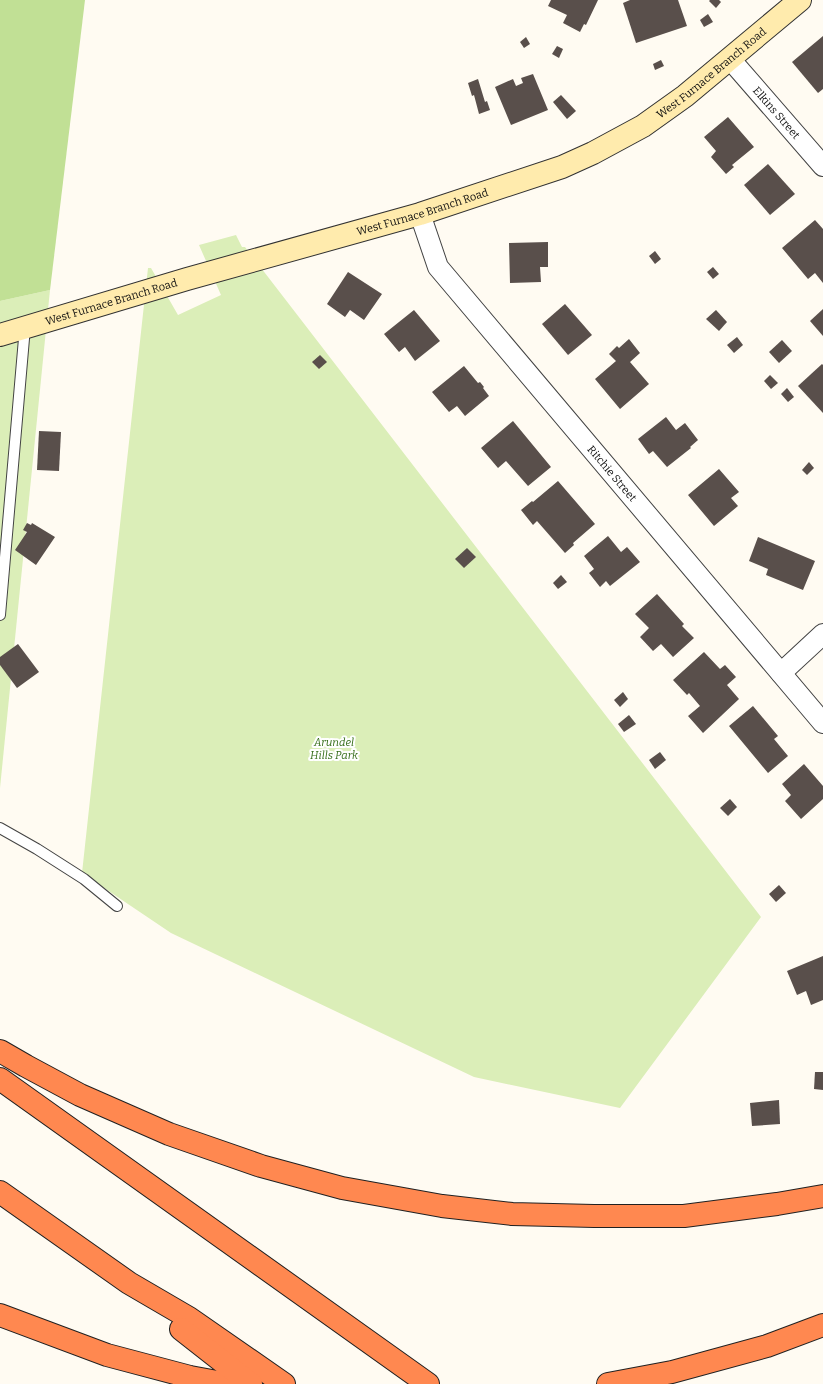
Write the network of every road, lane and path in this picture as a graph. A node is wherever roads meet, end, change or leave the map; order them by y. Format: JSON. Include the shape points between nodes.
{"nodes":[{"id":1,"x":800,"y":0,"type":"edge"},
{"id":2,"x":730,"y":59,"type":"junction"},
{"id":3,"x":823,"y":166,"type":"edge"},
{"id":4,"x":420,"y":214,"type":"junction"},
{"id":5,"x":25,"y":327,"type":"junction"},
{"id":6,"x":0,"y":335,"type":"edge"},
{"id":7,"x":0,"y":615,"type":"edge"},
{"id":8,"x":823,"y":634,"type":"edge"},
{"id":9,"x":781,"y":673,"type":"junction"},
{"id":10,"x":823,"y":723,"type":"edge"},
{"id":11,"x":0,"y":828,"type":"edge"},
{"id":12,"x":117,"y":906,"type":"dead end"},
{"id":13,"x":0,"y":1051,"type":"edge"},
{"id":14,"x":0,"y":1079,"type":"edge"},
{"id":15,"x":0,"y":1192,"type":"edge"},
{"id":16,"x":823,"y":1196,"type":"edge"},
{"id":17,"x":129,"y":1284,"type":"junction"},
{"id":18,"x":0,"y":1315,"type":"edge"},
{"id":19,"x":823,"y":1325,"type":"edge"},
{"id":20,"x":228,"y":1384,"type":"edge"},
{"id":21,"x":251,"y":1384,"type":"edge"},
{"id":22,"x":284,"y":1384,"type":"edge"},
{"id":23,"x":428,"y":1384,"type":"edge"},
{"id":24,"x":608,"y":1384,"type":"edge"}],
"edges":[{"from":1,"to":2,"type":"main road","name":"West Furnace Branch Road"},
{"from":2,"to":3,"type":"street","name":"Elkins Street"},
{"from":2,"to":4,"type":"main road","name":"West Furnace Branch Road","via":[[643,126],[600,150],[562,167]]},
{"from":4,"to":5,"type":"main road","name":"West Furnace Branch Road"},
{"from":4,"to":9,"type":"street","name":"Ritchie Street","via":[[438,267]]},
{"from":5,"to":6,"type":"main road","name":"West Furnace Branch Road"},
{"from":5,"to":7,"type":"lane"},
{"from":8,"to":9,"type":"street"},
{"from":9,"to":10,"type":"street","name":"Ritchie Street"},
{"from":11,"to":12,"type":"lane","via":[[84,879]]},
{"from":13,"to":16,"type":"highway","via":[[80,1095],[169,1134],[261,1166],[342,1188],[442,1206],[512,1214],[684,1216]]},
{"from":14,"to":23,"type":"highway"},
{"from":15,"to":17,"type":"highway"},
{"from":17,"to":21,"type":"highway"},
{"from":17,"to":22,"type":"highway","via":[[189,1318]]},
{"from":18,"to":20,"type":"highway","via":[[107,1356]]},
{"from":19,"to":24,"type":"highway","via":[[766,1346],[672,1372]]}]}
